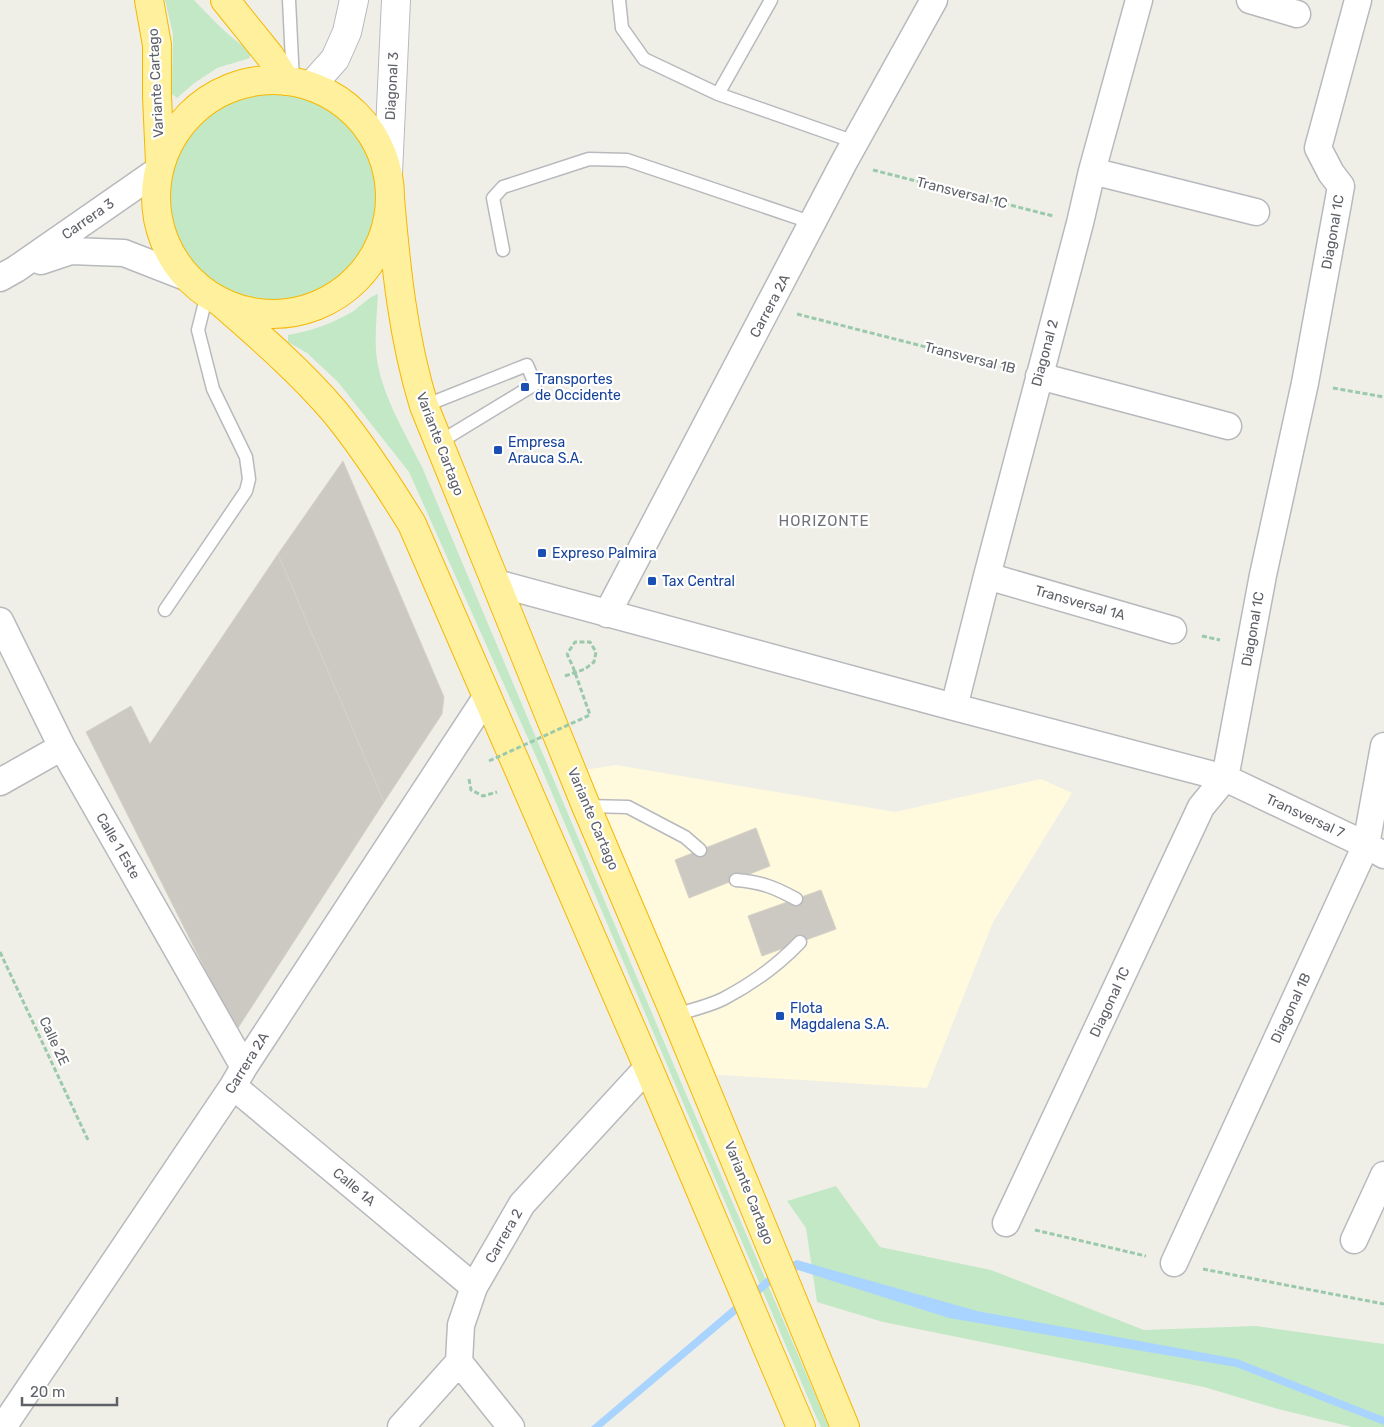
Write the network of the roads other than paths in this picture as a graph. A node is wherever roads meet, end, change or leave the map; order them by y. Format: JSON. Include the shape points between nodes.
{"nodes":[{"id":1,"x":150,"y":0,"type":"edge"},
{"id":2,"x":225,"y":0,"type":"edge"},
{"id":3,"x":288,"y":0,"type":"edge"},
{"id":4,"x":354,"y":0,"type":"edge"},
{"id":5,"x":396,"y":0,"type":"edge"},
{"id":6,"x":618,"y":0,"type":"edge"},
{"id":7,"x":771,"y":0,"type":"edge"},
{"id":8,"x":934,"y":0,"type":"edge"},
{"id":9,"x":1139,"y":0,"type":"edge"},
{"id":10,"x":1250,"y":0,"type":"edge"},
{"id":11,"x":1358,"y":0,"type":"edge"},
{"id":12,"x":1297,"y":14,"type":"dead end"},
{"id":13,"x":297,"y":83,"type":"junction"},
{"id":14,"x":718,"y":94,"type":"junction"},
{"id":15,"x":850,"y":152,"type":"junction"},
{"id":16,"x":160,"y":167,"type":"junction"},
{"id":17,"x":1092,"y":171,"type":"junction"},
{"id":18,"x":389,"y":185,"type":"junction"},
{"id":19,"x":1256,"y":212,"type":"dead end"},
{"id":20,"x":813,"y":222,"type":"junction"},
{"id":21,"x":503,"y":250,"type":"dead end"},
{"id":22,"x":8,"y":273,"type":"edge"},
{"id":23,"x":204,"y":291,"type":"junction"},
{"id":24,"x":1039,"y":376,"type":"junction"},
{"id":25,"x":424,"y":406,"type":"junction"},
{"id":26,"x":1228,"y":426,"type":"dead end"},
{"id":27,"x":438,"y":443,"type":"junction"},
{"id":28,"x":987,"y":576,"type":"junction"},
{"id":29,"x":496,"y":584,"type":"junction"},
{"id":30,"x":165,"y":610,"type":"dead end"},
{"id":31,"x":607,"y":614,"type":"junction"},
{"id":32,"x":0,"y":621,"type":"edge"},
{"id":33,"x":1173,"y":630,"type":"road end"},
{"id":34,"x":487,"y":696,"type":"junction"},
{"id":35,"x":954,"y":707,"type":"junction"},
{"id":36,"x":1384,"y":746,"type":"edge"},
{"id":37,"x":62,"y":747,"type":"junction"},
{"id":38,"x":1225,"y":778,"type":"junction"},
{"id":39,"x":0,"y":782,"type":"edge"},
{"id":40,"x":586,"y":806,"type":"junction"},
{"id":41,"x":700,"y":850,"type":"dead end"},
{"id":42,"x":1375,"y":850,"type":"edge"},
{"id":43,"x":736,"y":880,"type":"dead end"},
{"id":44,"x":796,"y":899,"type":"dead end"},
{"id":45,"x":800,"y":942,"type":"dead end"},
{"id":46,"x":676,"y":1015,"type":"junction"},
{"id":47,"x":648,"y":1067,"type":"junction"},
{"id":48,"x":239,"y":1076,"type":"junction"},
{"id":49,"x":1384,"y":1175,"type":"edge"},
{"id":50,"x":1006,"y":1223,"type":"dead end"},
{"id":51,"x":1354,"y":1240,"type":"dead end"},
{"id":52,"x":1174,"y":1263,"type":"dead end"},
{"id":53,"x":474,"y":1288,"type":"junction"},
{"id":54,"x":459,"y":1362,"type":"junction"},
{"id":55,"x":3,"y":1427,"type":"edge"},
{"id":56,"x":401,"y":1427,"type":"edge"},
{"id":57,"x":511,"y":1427,"type":"edge"},
{"id":58,"x":801,"y":1427,"type":"edge"},
{"id":59,"x":845,"y":1427,"type":"edge"}],
"edges":[{"from":1,"to":16,"type":"highway","name":"Variante Cartago","via":[[157,45]]},
{"from":2,"to":13,"type":"highway","via":[[270,56]]},
{"from":3,"to":13,"type":"lane"},
{"from":4,"to":13,"type":"main road","via":[[347,32],[335,59]]},
{"from":5,"to":18,"type":"main road","name":"Diagonal 3"},
{"from":6,"to":14,"type":"lane","via":[[622,28],[644,59]]},
{"from":7,"to":14,"type":"lane"},
{"from":8,"to":15,"type":"street","name":"Carrera 2A"},
{"from":9,"to":17,"type":"street","name":"Diagonal 2"},
{"from":10,"to":12,"type":"street"},
{"from":11,"to":38,"type":"street","name":"Diagonal 1C","via":[[1318,148],[1340,186],[1305,383],[1263,575]]},
{"from":13,"to":16,"type":"highway","via":[[266,80],[245,83],[208,100],[178,129]]},
{"from":13,"to":18,"type":"highway","via":[[327,93],[355,113],[376,140]]},
{"from":14,"to":15,"type":"lane"},
{"from":15,"to":20,"type":"street","name":"Carrera 2A"},
{"from":16,"to":22,"type":"street","name":"Carrera 3"},
{"from":16,"to":23,"type":"highway","via":[[157,215],[167,245],[174,259]]},
{"from":17,"to":19,"type":"street"},
{"from":17,"to":24,"type":"street","name":"Diagonal 2"},
{"from":18,"to":23,"type":"highway","via":[[387,222],[380,244],[357,277],[332,297],[310,308],[264,313],[240,309]]},
{"from":18,"to":25,"type":"highway","name":"Variante Cartago","via":[[397,274],[408,344]]},
{"from":20,"to":21,"type":"lane","via":[[627,160],[589,159],[503,187],[493,198]]},
{"from":20,"to":31,"type":"street","name":"Carrera 2A"},
{"from":22,"to":23,"type":"street","name":"Carrera 3","via":[[71,251],[124,253]]},
{"from":23,"to":30,"type":"lane","via":[[198,330],[213,389],[246,457],[249,479],[246,491]]},
{"from":23,"to":34,"type":"highway","via":[[282,356],[334,411],[375,465],[412,524]]},
{"from":24,"to":26,"type":"street"},
{"from":24,"to":28,"type":"street","name":"Diagonal 2"},
{"from":25,"to":27,"type":"highway","name":"Variante Cartago"},
{"from":25,"to":27,"type":"lane","via":[[526,365],[535,384]]},
{"from":27,"to":29,"type":"highway","name":"Variante Cartago"},
{"from":28,"to":33,"type":"street","name":"Transversal 1A"},
{"from":28,"to":35,"type":"street","name":"Diagonal 2"},
{"from":29,"to":31,"type":"street","name":"Transversal 7"},
{"from":29,"to":40,"type":"highway","name":"Variante Cartago"},
{"from":31,"to":35,"type":"street","name":"Transversal 7"},
{"from":32,"to":37,"type":"street","name":"Calle 1 Este"},
{"from":34,"to":47,"type":"highway"},
{"from":34,"to":48,"type":"street","name":"Carrera 2A"},
{"from":35,"to":38,"type":"street","name":"Transversal 7"},
{"from":36,"to":42,"type":"street","name":"Diagonal 1B"},
{"from":37,"to":39,"type":"street"},
{"from":37,"to":48,"type":"street","name":"Calle 1 Este"},
{"from":38,"to":42,"type":"street","name":"Transversal 7"},
{"from":38,"to":50,"type":"street","name":"Diagonal 1C","via":[[1201,807]]},
{"from":40,"to":41,"type":"lane","via":[[628,807],[685,837]]},
{"from":40,"to":46,"type":"highway","name":"Variante Cartago"},
{"from":42,"to":52,"type":"street","name":"Diagonal 1B"},
{"from":43,"to":44,"type":"lane","via":[[775,887]]},
{"from":45,"to":46,"type":"lane","via":[[789,954],[722,1000]]},
{"from":46,"to":59,"type":"highway","name":"Variante Cartago"},
{"from":47,"to":53,"type":"street","name":"Carrera 2","via":[[522,1204]]},
{"from":47,"to":58,"type":"highway"},
{"from":48,"to":53,"type":"street","name":"Calle 1A"},
{"from":48,"to":55,"type":"street","name":"Carrera 2A"},
{"from":49,"to":51,"type":"street"},
{"from":53,"to":54,"type":"street","name":"Carrera 2","via":[[461,1324]]},
{"from":54,"to":56,"type":"street"},
{"from":54,"to":57,"type":"street"}]}
